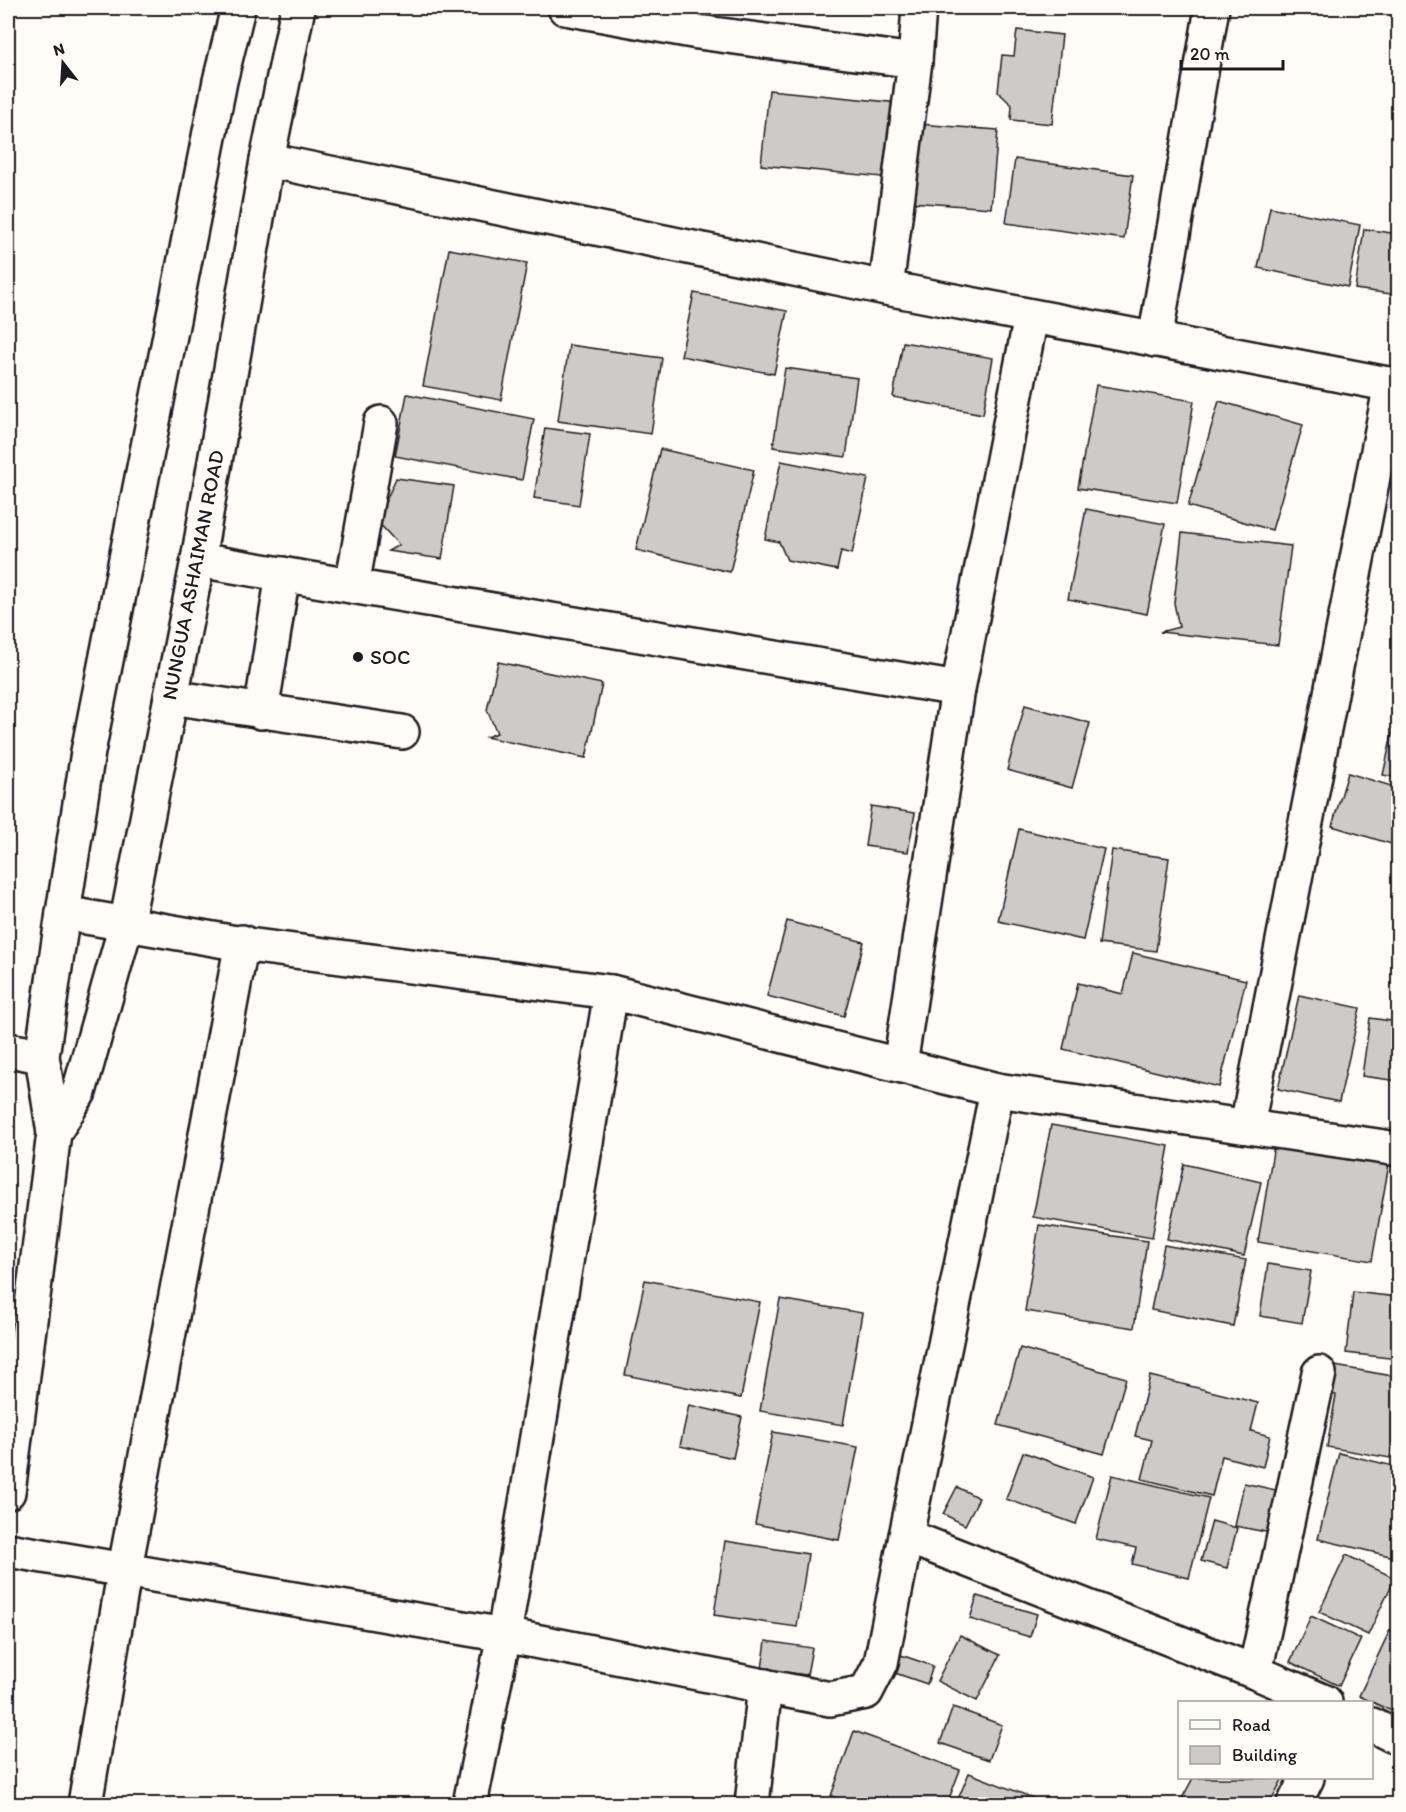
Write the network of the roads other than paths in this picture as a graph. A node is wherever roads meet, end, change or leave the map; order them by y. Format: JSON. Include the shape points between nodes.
{"nodes":[{"id":1,"x":238,"y":8,"type":"edge"},
{"id":2,"x":298,"y":8,"type":"edge"},
{"id":3,"x":565,"y":8,"type":"edge"},
{"id":4,"x":919,"y":8,"type":"edge"},
{"id":5,"x":1212,"y":8,"type":"edge"},
{"id":6,"x":915,"y":61,"type":"junction"},
{"id":7,"x":267,"y":160,"type":"junction"},
{"id":8,"x":886,"y":288,"type":"junction"},
{"id":9,"x":1030,"y":316,"type":"junction"},
{"id":10,"x":1155,"y":340,"type":"junction"},
{"id":11,"x":1395,"y":385,"type":"edge"},
{"id":12,"x":381,"y":423,"type":"dead end"},
{"id":13,"x":198,"y":560,"type":"junction"},
{"id":14,"x":283,"y":574,"type":"junction"},
{"id":15,"x":352,"y":586,"type":"junction"},
{"id":16,"x":958,"y":688,"type":"junction"},
{"id":17,"x":171,"y":697,"type":"junction"},
{"id":18,"x":261,"y":712,"type":"junction"},
{"id":19,"x":402,"y":732,"type":"dead end"},
{"id":20,"x":63,"y":913,"type":"junction"},
{"id":21,"x":126,"y":925,"type":"junction"},
{"id":22,"x":242,"y":942,"type":"junction"},
{"id":23,"x":611,"y":992,"type":"junction"},
{"id":24,"x":8,"y":1050,"type":"edge"},
{"id":25,"x":42,"y":1056,"type":"junction"},
{"id":26,"x":900,"y":1065,"type":"junction"},
{"id":27,"x":997,"y":1090,"type":"junction"},
{"id":28,"x":1247,"y":1126,"type":"junction"},
{"id":29,"x":54,"y":1133,"type":"junction"},
{"id":30,"x":1398,"y":1149,"type":"edge"},
{"id":31,"x":1319,"y":1373,"type":"dead end"},
{"id":32,"x":8,"y":1492,"type":"edge"},
{"id":33,"x":906,"y":1536,"type":"junction"},
{"id":34,"x":8,"y":1550,"type":"edge"},
{"id":35,"x":125,"y":1568,"type":"junction"},
{"id":36,"x":504,"y":1635,"type":"junction"},
{"id":37,"x":1255,"y":1672,"type":"junction"},
{"id":38,"x":765,"y":1686,"type":"junction"},
{"id":39,"x":1323,"y":1701,"type":"edge"},
{"id":40,"x":1373,"y":1726,"type":"edge"},
{"id":41,"x":1398,"y":1738,"type":"edge"},
{"id":42,"x":1306,"y":1779,"type":"edge"},
{"id":43,"x":85,"y":1804,"type":"edge"},
{"id":44,"x":470,"y":1804,"type":"edge"},
{"id":45,"x":752,"y":1804,"type":"edge"},
{"id":46,"x":1294,"y":1804,"type":"edge"}],
"edges":[{"from":1,"to":20,"type":"street","name":"NUNGUA ASHAIMAN ROAD","via":[[220,81],[88,752]]},
{"from":2,"to":7,"type":"street","name":"NUNGUA ASHAIMAN ROAD"},
{"from":3,"to":6,"type":"street","via":[[698,32]]},
{"from":4,"to":6,"type":"street"},
{"from":5,"to":10,"type":"street"},
{"from":6,"to":8,"type":"street"},
{"from":7,"to":8,"type":"street"},
{"from":7,"to":13,"type":"street","name":"NUNGUA ASHAIMAN ROAD"},
{"from":8,"to":9,"type":"street"},
{"from":9,"to":10,"type":"street"},
{"from":9,"to":16,"type":"street"},
{"from":10,"to":11,"type":"street"},
{"from":11,"to":28,"type":"street"},
{"from":12,"to":15,"type":"street"},
{"from":13,"to":14,"type":"street"},
{"from":13,"to":17,"type":"street","name":"NUNGUA ASHAIMAN ROAD"},
{"from":14,"to":15,"type":"street"},
{"from":14,"to":18,"type":"street"},
{"from":15,"to":16,"type":"street"},
{"from":16,"to":26,"type":"street"},
{"from":17,"to":18,"type":"street"},
{"from":17,"to":21,"type":"street","name":"NUNGUA ASHAIMAN ROAD"},
{"from":18,"to":19,"type":"street"},
{"from":20,"to":21,"type":"street"},
{"from":20,"to":25,"type":"street","name":"NUNGUA ASHAIMAN ROAD"},
{"from":21,"to":22,"type":"street"},
{"from":21,"to":29,"type":"street","name":"NUNGUA ASHAIMAN ROAD","via":[[79,1092]]},
{"from":22,"to":23,"type":"street"},
{"from":22,"to":35,"type":"street"},
{"from":23,"to":26,"type":"street"},
{"from":23,"to":36,"type":"street"},
{"from":24,"to":25,"type":"street"},
{"from":25,"to":29,"type":"street","name":"NUNGUA ASHAIMAN ROAD"},
{"from":26,"to":27,"type":"street"},
{"from":27,"to":28,"type":"street"},
{"from":27,"to":33,"type":"street"},
{"from":28,"to":30,"type":"street"},
{"from":29,"to":32,"type":"street","name":"NUNGUA ASHAIMAN ROAD"},
{"from":31,"to":37,"type":"street"},
{"from":33,"to":37,"type":"street"},
{"from":33,"to":38,"type":"street","via":[[881,1663],[866,1692],[830,1699]]},
{"from":34,"to":35,"type":"street"},
{"from":35,"to":36,"type":"street"},
{"from":35,"to":43,"type":"street"},
{"from":36,"to":38,"type":"street"},
{"from":36,"to":44,"type":"street"},
{"from":37,"to":39,"type":"street"},
{"from":38,"to":45,"type":"street"},
{"from":40,"to":41,"type":"street"},
{"from":42,"to":46,"type":"street"}]}
